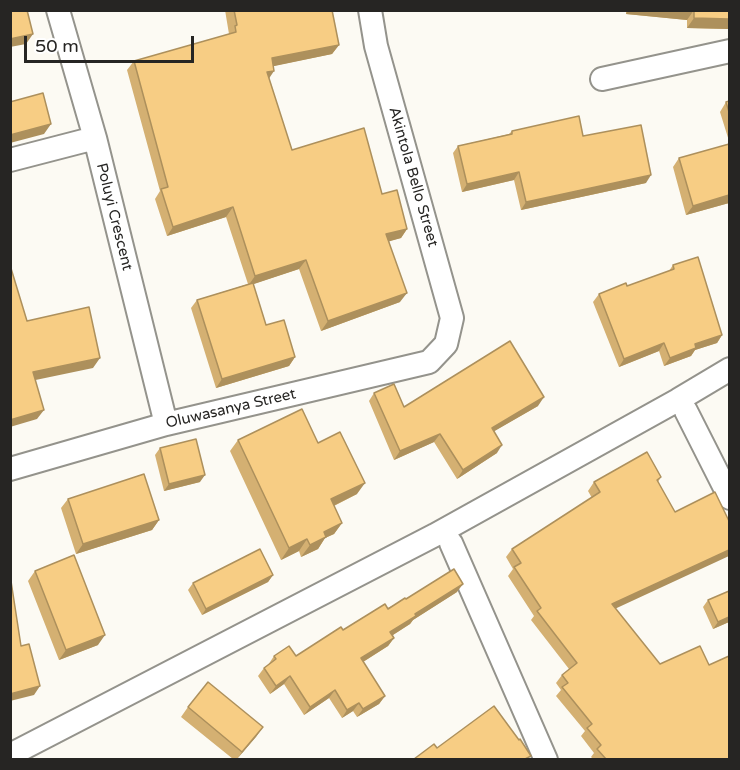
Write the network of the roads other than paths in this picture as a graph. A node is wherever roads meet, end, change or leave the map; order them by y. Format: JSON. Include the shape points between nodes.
{"nodes":[{"id":1,"x":58,"y":10,"type":"edge"},
{"id":2,"x":370,"y":10,"type":"edge"},
{"id":3,"x":729,"y":51,"type":"edge"},
{"id":4,"x":602,"y":80,"type":"dead end"},
{"id":5,"x":95,"y":138,"type":"junction"},
{"id":6,"x":10,"y":160,"type":"edge"},
{"id":7,"x":446,"y":344,"type":"joint"},
{"id":8,"x":729,"y":369,"type":"edge"},
{"id":9,"x":729,"y":384,"type":"edge"},
{"id":10,"x":686,"y":411,"type":"junction"},
{"id":11,"x":165,"y":424,"type":"junction"},
{"id":12,"x":10,"y":469,"type":"edge"},
{"id":13,"x":729,"y":498,"type":"edge"},
{"id":14,"x":451,"y":543,"type":"junction"},
{"id":15,"x":10,"y":755,"type":"edge"},
{"id":16,"x":30,"y":759,"type":"edge"},
{"id":17,"x":546,"y":759,"type":"edge"}],
"edges":[{"from":1,"to":5,"type":"street","name":"Poluyi Crescent"},
{"from":2,"to":7,"type":"street","name":"Akintola Bello Street","via":[[376,46],[452,318]]},
{"from":3,"to":4,"type":"street"},
{"from":5,"to":6,"type":"street"},
{"from":5,"to":11,"type":"street","name":"Poluyi Crescent"},
{"from":7,"to":11,"type":"street","name":"Oluwasanya Street","via":[[429,362]]},
{"from":8,"to":15,"type":"street","via":[[435,535]]},
{"from":9,"to":10,"type":"street"},
{"from":10,"to":13,"type":"street"},
{"from":10,"to":14,"type":"street"},
{"from":11,"to":12,"type":"street","name":"Oluwasanya Street"},
{"from":14,"to":16,"type":"street"},
{"from":14,"to":17,"type":"street"}]}
